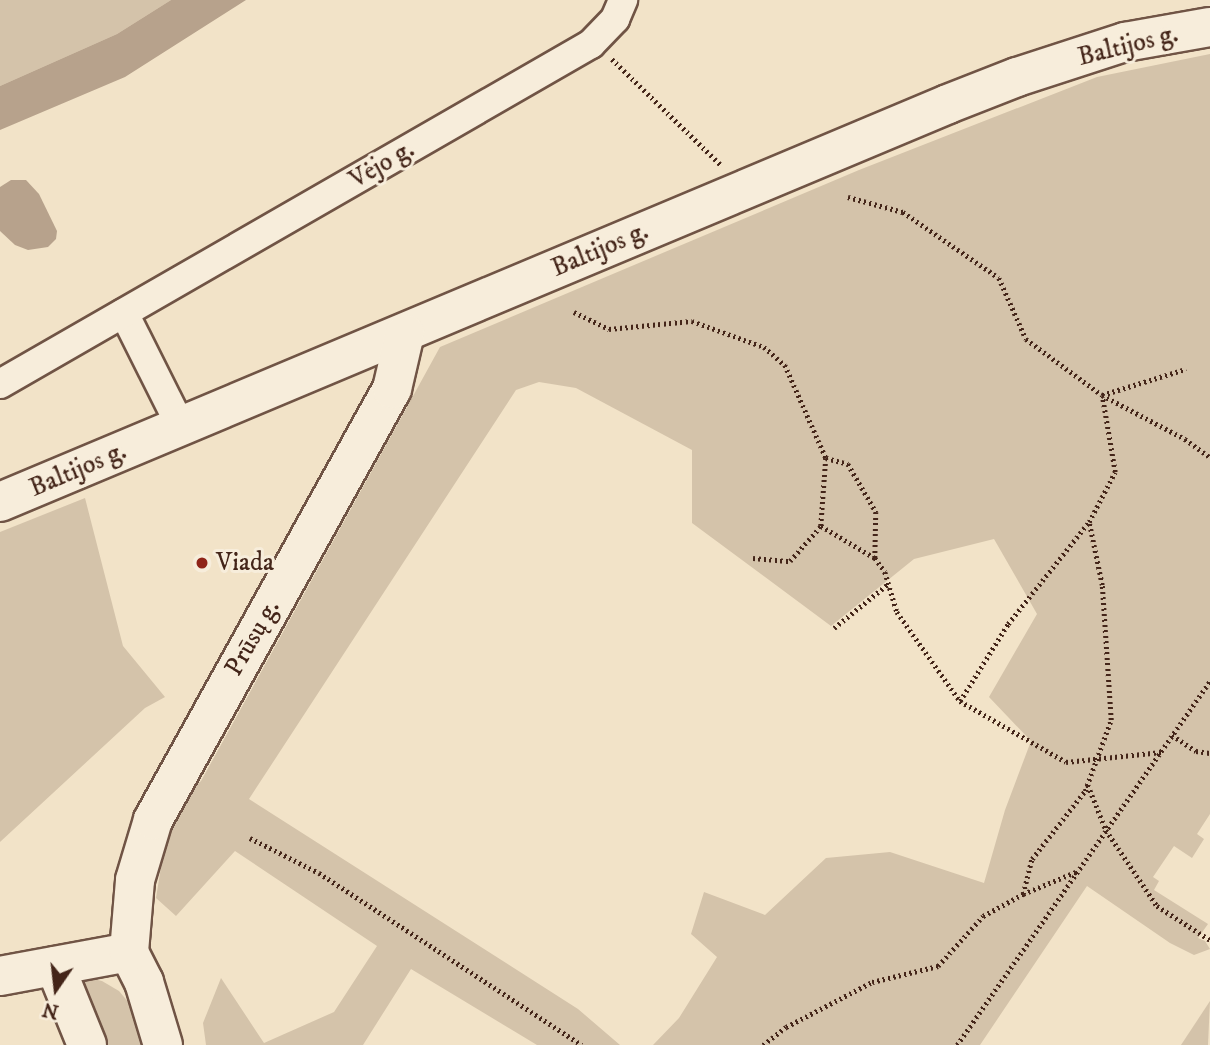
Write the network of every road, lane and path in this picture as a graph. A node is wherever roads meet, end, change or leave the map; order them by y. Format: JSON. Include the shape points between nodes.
{"nodes":[{"id":1,"x":624,"y":0,"type":"edge"},
{"id":2,"x":1210,"y":27,"type":"edge"},
{"id":3,"x":594,"y":41,"type":"junction"},
{"id":4,"x":744,"y":188,"type":"junction"},
{"id":5,"x":848,"y":197,"type":"dead end"},
{"id":6,"x":574,"y":312,"type":"dead end"},
{"id":7,"x":124,"y":313,"type":"junction"},
{"id":8,"x":405,"y":333,"type":"junction"},
{"id":9,"x":1186,"y":369,"type":"dead end"},
{"id":10,"x":0,"y":384,"type":"edge"},
{"id":11,"x":1102,"y":395,"type":"junction"},
{"id":12,"x":181,"y":427,"type":"junction"},
{"id":13,"x":1210,"y":457,"type":"edge"},
{"id":14,"x":826,"y":458,"type":"junction"},
{"id":15,"x":0,"y":502,"type":"edge"},
{"id":16,"x":1089,"y":522,"type":"junction"},
{"id":17,"x":821,"y":526,"type":"junction"},
{"id":18,"x":753,"y":558,"type":"dead end"},
{"id":19,"x":875,"y":558,"type":"junction"},
{"id":20,"x":888,"y":584,"type":"junction"},
{"id":21,"x":834,"y":628,"type":"dead end"},
{"id":22,"x":1210,"y":681,"type":"edge"},
{"id":23,"x":960,"y":701,"type":"junction"},
{"id":24,"x":1172,"y":735,"type":"junction"},
{"id":25,"x":1161,"y":752,"type":"junction"},
{"id":26,"x":1210,"y":753,"type":"edge"},
{"id":27,"x":1097,"y":758,"type":"junction"},
{"id":28,"x":1088,"y":784,"type":"junction"},
{"id":29,"x":1106,"y":830,"type":"junction"},
{"id":30,"x":250,"y":838,"type":"dead end"},
{"id":31,"x":1078,"y":871,"type":"junction"},
{"id":32,"x":1023,"y":894,"type":"junction"},
{"id":33,"x":1210,"y":940,"type":"edge"},
{"id":34,"x":129,"y":952,"type":"junction"},
{"id":35,"x":55,"y":966,"type":"junction"},
{"id":36,"x":0,"y":976,"type":"edge"},
{"id":37,"x":87,"y":1045,"type":"edge"},
{"id":38,"x":163,"y":1045,"type":"edge"},
{"id":39,"x":582,"y":1045,"type":"edge"},
{"id":40,"x":763,"y":1045,"type":"edge"},
{"id":41,"x":957,"y":1045,"type":"edge"}],
"edges":[{"from":1,"to":3,"type":"street","name":"Vėjo g.","via":[[615,19]]},
{"from":2,"to":4,"type":"street","name":"Baltijos g.","via":[[1125,42],[1017,77]]},
{"from":3,"to":4,"type":"path"},
{"from":3,"to":7,"type":"street","name":"Vėjo g."},
{"from":4,"to":8,"type":"street","name":"Baltijos g."},
{"from":5,"to":11,"type":"path","via":[[903,212],[999,278],[1026,339]]},
{"from":6,"to":14,"type":"path","via":[[609,328],[692,321],[764,347],[785,365]]},
{"from":7,"to":10,"type":"street","name":"Vėjo g."},
{"from":7,"to":12,"type":"street"},
{"from":8,"to":12,"type":"street","name":"Baltijos g."},
{"from":8,"to":34,"type":"street","name":"Prūsų g.","via":[[392,389],[153,820],[135,880]]},
{"from":9,"to":11,"type":"path"},
{"from":11,"to":13,"type":"path"},
{"from":11,"to":16,"type":"path","via":[[1115,472]]},
{"from":12,"to":15,"type":"street","name":"Baltijos g."},
{"from":14,"to":17,"type":"path"},
{"from":14,"to":19,"type":"path","via":[[848,464],[876,512]]},
{"from":16,"to":23,"type":"path","via":[[1009,624]]},
{"from":16,"to":27,"type":"path","via":[[1102,585],[1111,720]]},
{"from":17,"to":18,"type":"path","via":[[790,561]]},
{"from":17,"to":19,"type":"path"},
{"from":19,"to":20,"type":"path"},
{"from":20,"to":21,"type":"path"},
{"from":20,"to":23,"type":"path","via":[[897,612]]},
{"from":22,"to":24,"type":"path"},
{"from":23,"to":27,"type":"path","via":[[1066,762]]},
{"from":24,"to":25,"type":"path"},
{"from":24,"to":26,"type":"path","via":[[1196,751]]},
{"from":25,"to":27,"type":"path"},
{"from":25,"to":29,"type":"path"},
{"from":27,"to":28,"type":"path"},
{"from":28,"to":29,"type":"path"},
{"from":28,"to":32,"type":"path","via":[[1032,859]]},
{"from":29,"to":31,"type":"path"},
{"from":29,"to":33,"type":"path","via":[[1157,906]]},
{"from":30,"to":39,"type":"path","via":[[318,873]]},
{"from":31,"to":32,"type":"path"},
{"from":31,"to":41,"type":"path"},
{"from":32,"to":40,"type":"path","via":[[983,916],[938,965],[872,982],[786,1027]]},
{"from":34,"to":35,"type":"street"},
{"from":34,"to":38,"type":"street","via":[[144,982]]},
{"from":35,"to":36,"type":"street"},
{"from":35,"to":37,"type":"street"}]}
